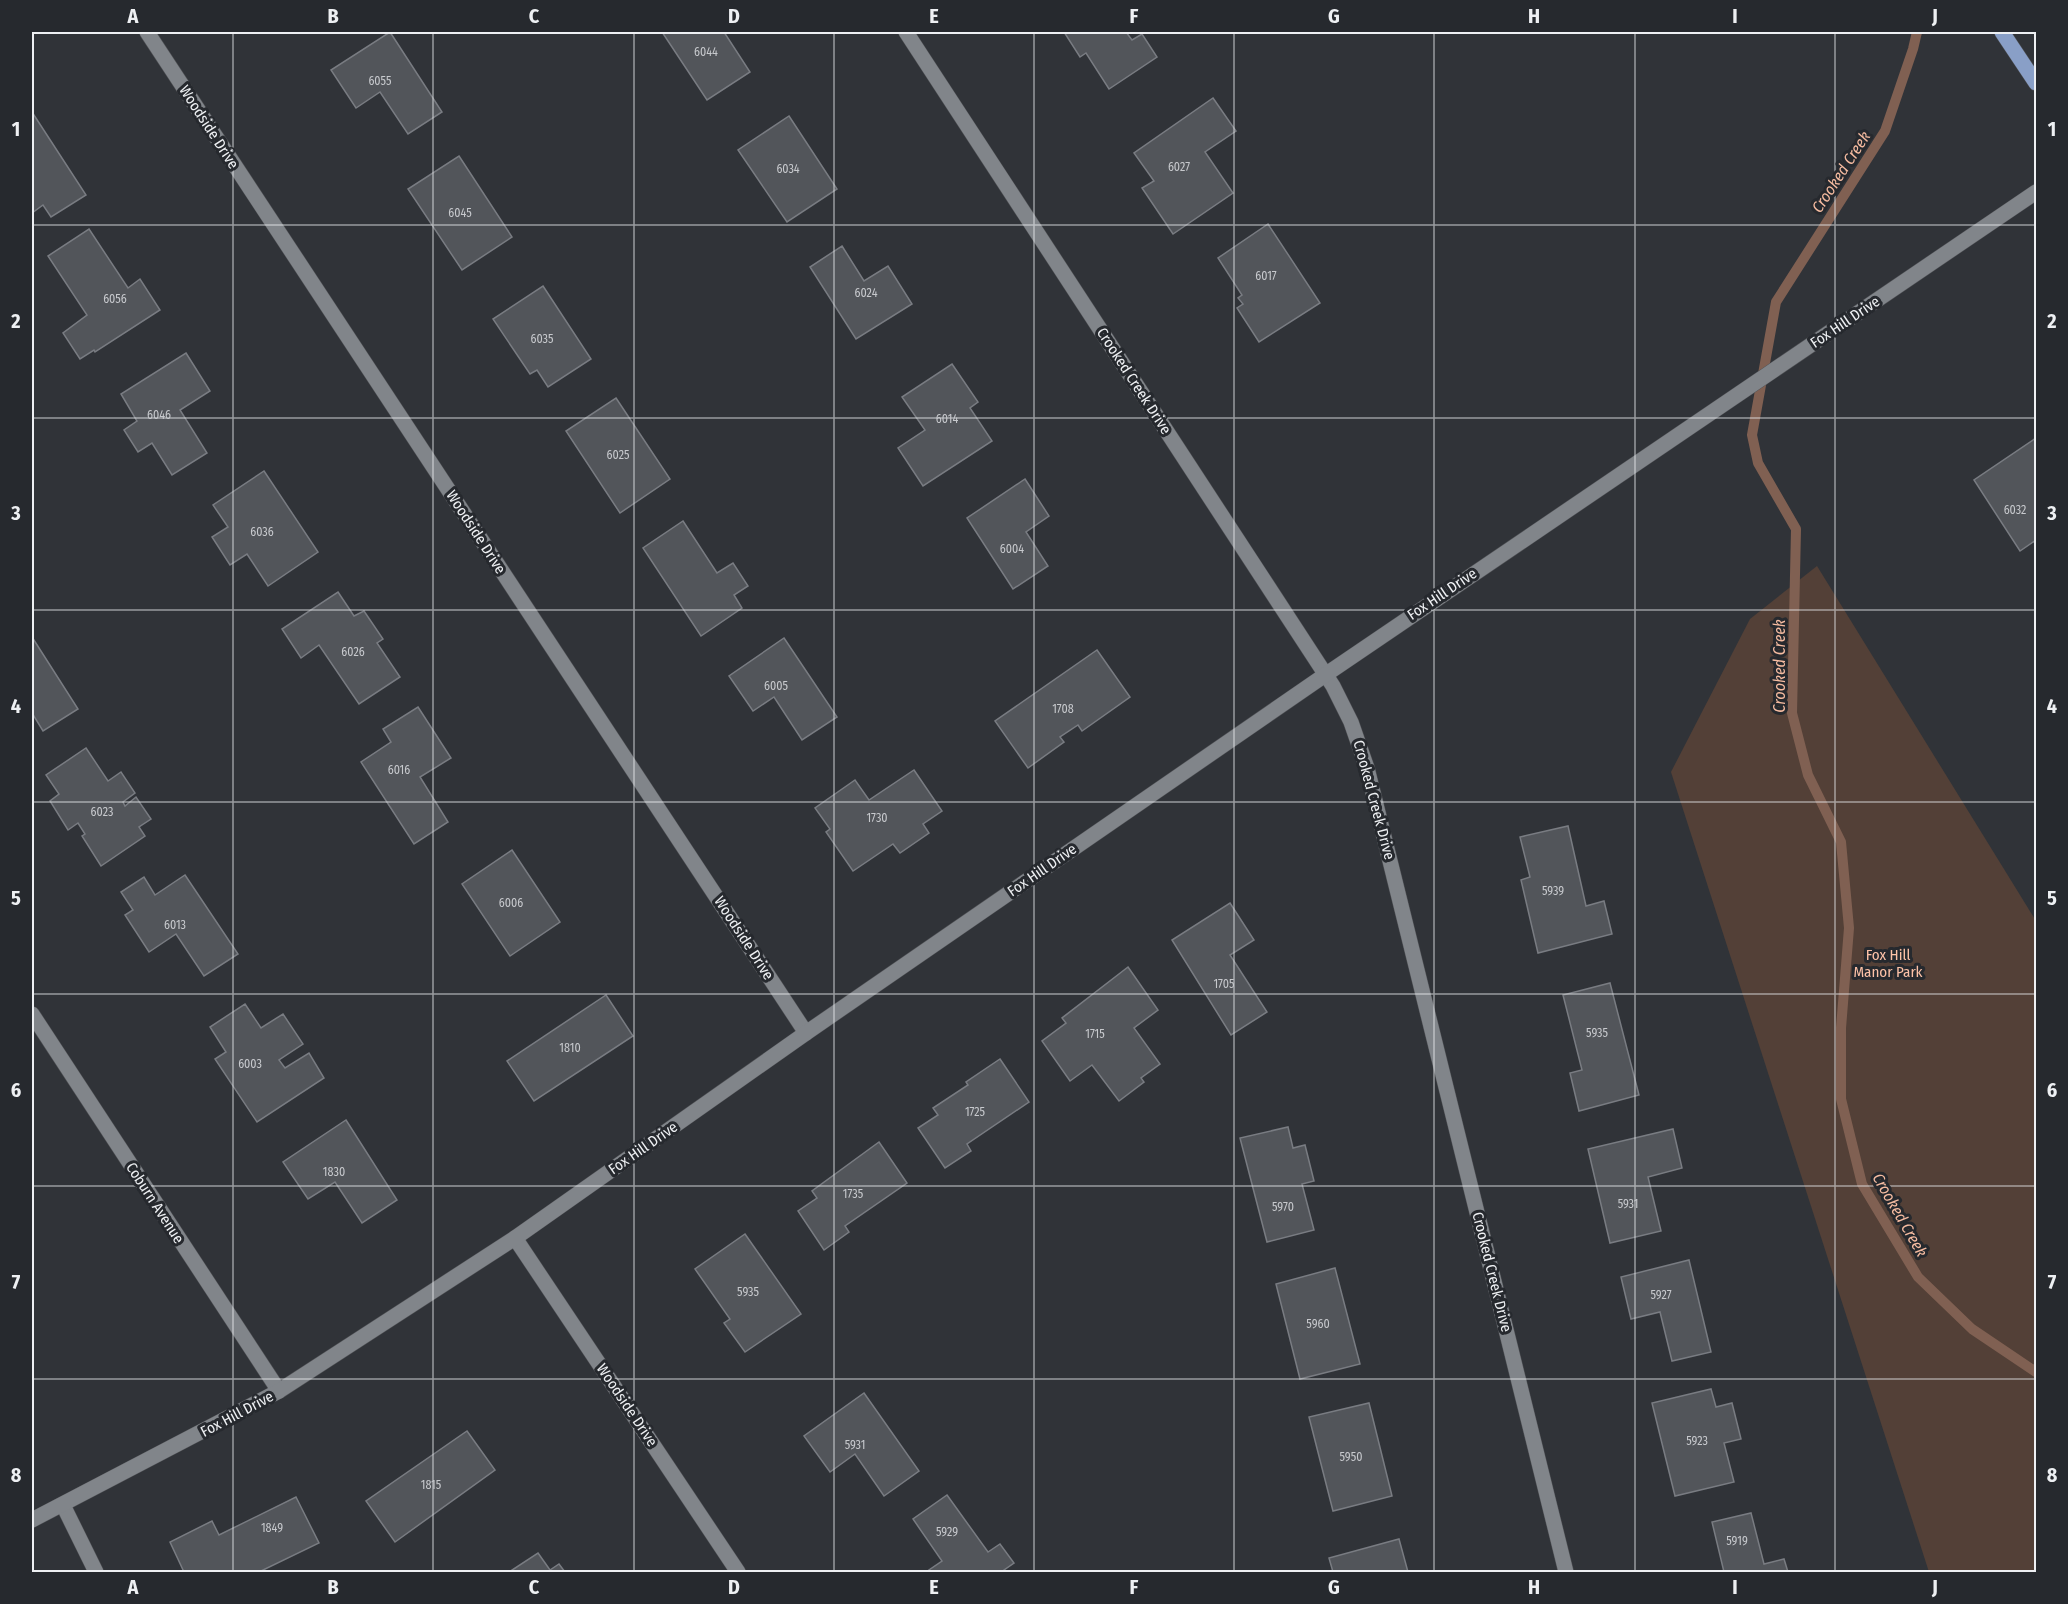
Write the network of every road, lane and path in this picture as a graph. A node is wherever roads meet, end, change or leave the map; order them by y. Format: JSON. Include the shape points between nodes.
{"nodes":[{"id":1,"x":147,"y":32,"type":"edge"},
{"id":2,"x":906,"y":32,"type":"edge"},
{"id":3,"x":2003,"y":33,"type":"edge"},
{"id":4,"x":2037,"y":83,"type":"edge"},
{"id":5,"x":2037,"y":192,"type":"edge"},
{"id":6,"x":1325,"y":675,"type":"junction"},
{"id":7,"x":32,"y":1014,"type":"edge"},
{"id":8,"x":806,"y":1034,"type":"junction"},
{"id":9,"x":515,"y":1238,"type":"junction"},
{"id":10,"x":279,"y":1391,"type":"junction"},
{"id":11,"x":63,"y":1505,"type":"junction"},
{"id":12,"x":32,"y":1520,"type":"edge"},
{"id":13,"x":96,"y":1572,"type":"edge"},
{"id":14,"x":738,"y":1572,"type":"edge"},
{"id":15,"x":1566,"y":1572,"type":"edge"}],
"edges":[{"from":1,"to":8,"type":"street","name":"Woodside Drive"},
{"from":2,"to":6,"type":"street","name":"Crooked Creek Drive"},
{"from":3,"to":4,"type":"main road"},
{"from":5,"to":6,"type":"street","name":"Fox Hill Drive"},
{"from":6,"to":8,"type":"street","name":"Fox Hill Drive"},
{"from":6,"to":15,"type":"street","name":"Crooked Creek Drive","via":[[1351,722],[1367,768]]},
{"from":7,"to":10,"type":"street","name":"Coburn Avenue"},
{"from":8,"to":9,"type":"street","name":"Fox Hill Drive"},
{"from":9,"to":10,"type":"street","name":"Fox Hill Drive"},
{"from":9,"to":14,"type":"street","name":"Woodside Drive"},
{"from":10,"to":11,"type":"street","name":"Fox Hill Drive"},
{"from":11,"to":12,"type":"street","name":"Fox Hill Drive"},
{"from":11,"to":13,"type":"street"}]}
